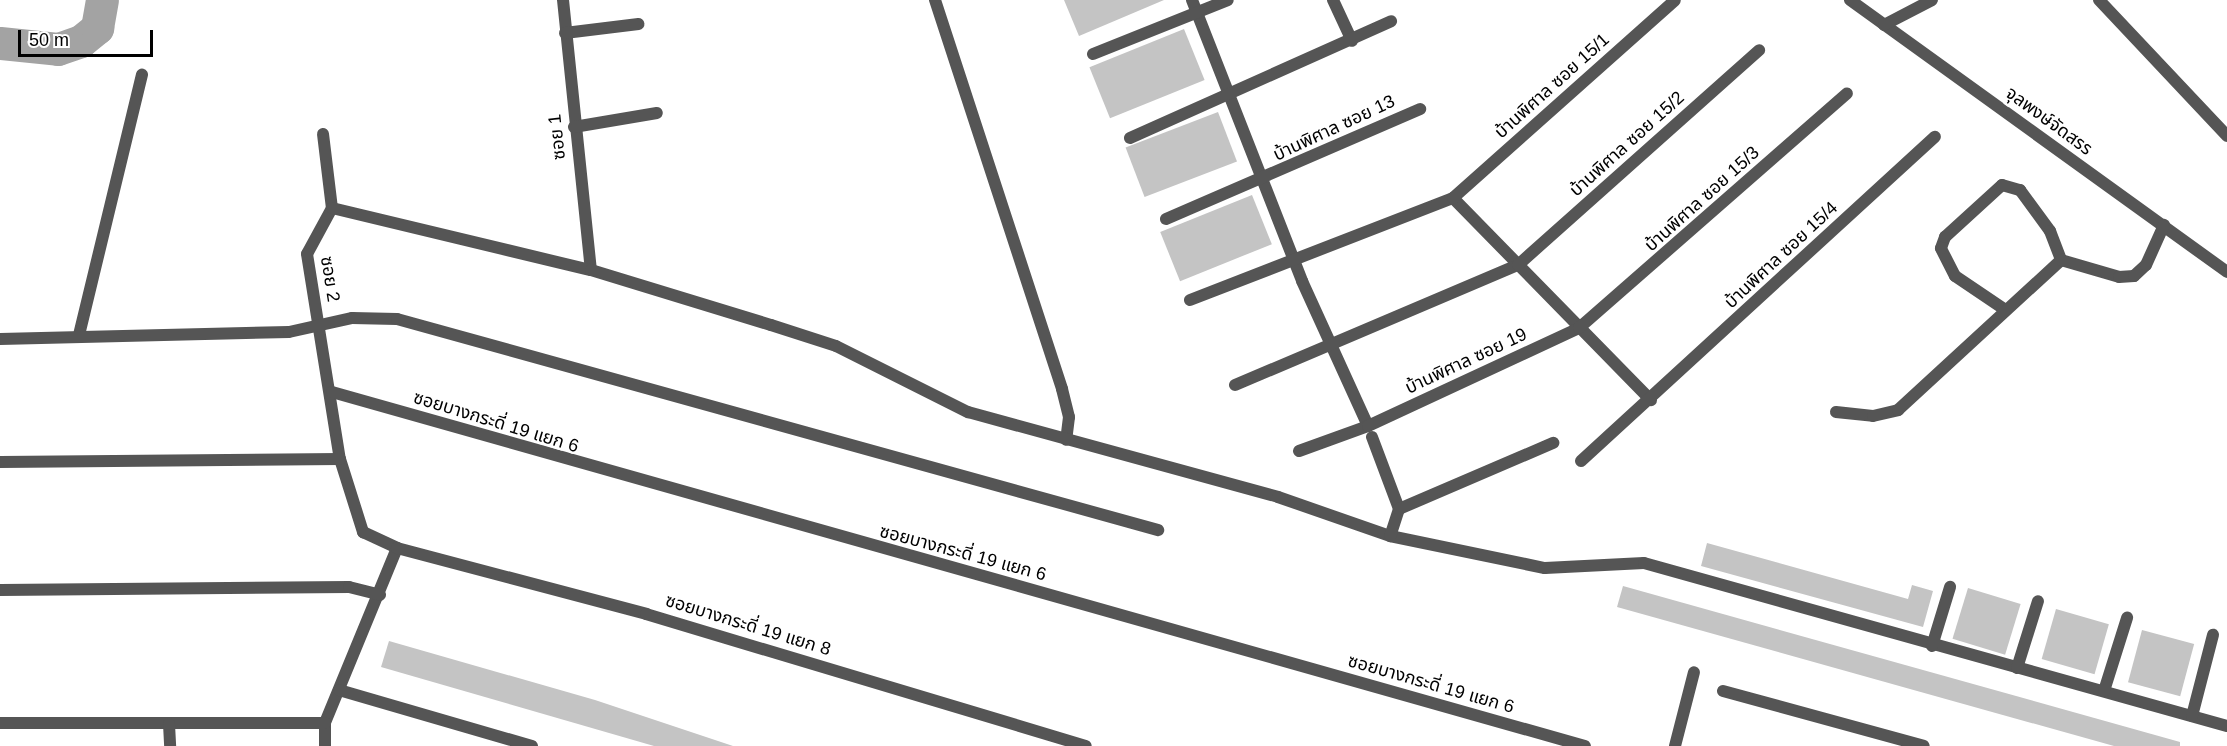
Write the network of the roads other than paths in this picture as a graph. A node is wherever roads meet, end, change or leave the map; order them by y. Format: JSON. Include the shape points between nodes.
{"nodes":[{"id":1,"x":563,"y":0,"type":"edge"},
{"id":2,"x":935,"y":0,"type":"edge"},
{"id":3,"x":1192,"y":0,"type":"edge"},
{"id":4,"x":1228,"y":0,"type":"edge"},
{"id":5,"x":1333,"y":0,"type":"edge"},
{"id":6,"x":1675,"y":0,"type":"edge"},
{"id":7,"x":1850,"y":0,"type":"edge"},
{"id":8,"x":1932,"y":0,"type":"edge"},
{"id":9,"x":2099,"y":0,"type":"edge"},
{"id":10,"x":1198,"y":14,"type":"junction"},
{"id":11,"x":1391,"y":21,"type":"dead end"},
{"id":12,"x":638,"y":24,"type":"dead end"},
{"id":13,"x":1884,"y":25,"type":"junction"},
{"id":14,"x":566,"y":33,"type":"junction"},
{"id":15,"x":1352,"y":41,"type":"junction"},
{"id":16,"x":1759,"y":50,"type":"dead end"},
{"id":17,"x":1093,"y":54,"type":"dead end"},
{"id":18,"x":142,"y":75,"type":"dead end"},
{"id":19,"x":1229,"y":92,"type":"junction"},
{"id":20,"x":1847,"y":93,"type":"dead end"},
{"id":21,"x":1420,"y":109,"type":"dead end"},
{"id":22,"x":657,"y":112,"type":"dead end"},
{"id":23,"x":574,"y":128,"type":"junction"},
{"id":24,"x":323,"y":134,"type":"dead end"},
{"id":25,"x":2227,"y":136,"type":"edge"},
{"id":26,"x":1935,"y":137,"type":"dead end"},
{"id":27,"x":1130,"y":138,"type":"dead end"},
{"id":28,"x":1264,"y":180,"type":"junction"},
{"id":29,"x":1453,"y":198,"type":"junction"},
{"id":30,"x":332,"y":208,"type":"junction"},
{"id":31,"x":1166,"y":219,"type":"dead end"},
{"id":32,"x":2164,"y":225,"type":"junction"},
{"id":33,"x":2061,"y":260,"type":"junction"},
{"id":34,"x":1295,"y":261,"type":"junction"},
{"id":35,"x":1518,"y":265,"type":"junction"},
{"id":36,"x":591,"y":270,"type":"junction"},
{"id":37,"x":2227,"y":272,"type":"edge"},
{"id":38,"x":1190,"y":300,"type":"dead end"},
{"id":39,"x":2004,"y":309,"type":"junction"},
{"id":40,"x":320,"y":328,"type":"junction"},
{"id":41,"x":1579,"y":328,"type":"junction"},
{"id":42,"x":79,"y":335,"type":"junction"},
{"id":43,"x":0,"y":339,"type":"edge"},
{"id":44,"x":1330,"y":345,"type":"junction"},
{"id":45,"x":1235,"y":385,"type":"dead end"},
{"id":46,"x":332,"y":392,"type":"junction"},
{"id":47,"x":1651,"y":400,"type":"junction"},
{"id":48,"x":1836,"y":412,"type":"dead end"},
{"id":49,"x":1370,"y":432,"type":"junction"},
{"id":50,"x":1066,"y":440,"type":"junction"},
{"id":51,"x":1553,"y":443,"type":"dead end"},
{"id":52,"x":1299,"y":451,"type":"dead end"},
{"id":53,"x":340,"y":459,"type":"junction"},
{"id":54,"x":1581,"y":461,"type":"dead end"},
{"id":55,"x":0,"y":462,"type":"edge"},
{"id":56,"x":1400,"y":509,"type":"junction"},
{"id":57,"x":1158,"y":530,"type":"dead end"},
{"id":58,"x":1390,"y":536,"type":"junction"},
{"id":59,"x":397,"y":548,"type":"junction"},
{"id":60,"x":1950,"y":588,"type":"dead end"},
{"id":61,"x":0,"y":590,"type":"edge"},
{"id":62,"x":380,"y":595,"type":"junction"},
{"id":63,"x":2038,"y":601,"type":"dead end"},
{"id":64,"x":2127,"y":618,"type":"dead end"},
{"id":65,"x":2213,"y":634,"type":"dead end"},
{"id":66,"x":1932,"y":646,"type":"junction"},
{"id":67,"x":2017,"y":668,"type":"junction"},
{"id":68,"x":1694,"y":672,"type":"dead end"},
{"id":69,"x":339,"y":690,"type":"junction"},
{"id":70,"x":1723,"y":691,"type":"dead end"},
{"id":71,"x":2104,"y":691,"type":"junction"},
{"id":72,"x":2192,"y":716,"type":"junction"},
{"id":73,"x":0,"y":723,"type":"edge"},
{"id":74,"x":325,"y":723,"type":"junction"},
{"id":75,"x":170,"y":724,"type":"junction"},
{"id":76,"x":2227,"y":726,"type":"edge"},
{"id":77,"x":170,"y":746,"type":"edge"},
{"id":78,"x":325,"y":746,"type":"edge"},
{"id":79,"x":532,"y":746,"type":"edge"},
{"id":80,"x":1086,"y":746,"type":"edge"},
{"id":81,"x":1585,"y":746,"type":"edge"},
{"id":82,"x":1675,"y":746,"type":"edge"},
{"id":83,"x":1924,"y":746,"type":"edge"}],
"edges":[{"from":1,"to":14,"type":"street","name":"ซอย 1"},
{"from":2,"to":50,"type":"street","via":[[1062,389],[1069,417]]},
{"from":3,"to":10,"type":"street"},
{"from":4,"to":10,"type":"street"},
{"from":5,"to":15,"type":"street"},
{"from":6,"to":29,"type":"street","name":"บ้านพิศาล ซอย 15/1"},
{"from":7,"to":13,"type":"street","name":"จุลพงษ์จัดสรร"},
{"from":8,"to":13,"type":"street"},
{"from":9,"to":25,"type":"street"},
{"from":10,"to":17,"type":"street"},
{"from":10,"to":19,"type":"street"},
{"from":11,"to":15,"type":"street"},
{"from":12,"to":14,"type":"street"},
{"from":13,"to":32,"type":"street","name":"จุลพงษ์จัดสรร"},
{"from":14,"to":23,"type":"street","name":"ซอย 1"},
{"from":15,"to":19,"type":"street"},
{"from":16,"to":35,"type":"street","name":"บ้านพิศาล ซอย 15/2"},
{"from":18,"to":42,"type":"street"},
{"from":19,"to":27,"type":"street"},
{"from":19,"to":28,"type":"street"},
{"from":20,"to":41,"type":"street","name":"บ้านพิศาล ซอย 15/3","via":[[1606,310]]},
{"from":21,"to":28,"type":"street","name":"บ้านพิศาล ซอย 13"},
{"from":22,"to":23,"type":"street"},
{"from":23,"to":36,"type":"street","name":"ซอย 1"},
{"from":24,"to":30,"type":"street"},
{"from":26,"to":47,"type":"street","name":"บ้านพิศาล ซอย 15/4"},
{"from":28,"to":31,"type":"street","name":"บ้านพิศาล ซอย 13"},
{"from":28,"to":34,"type":"street"},
{"from":29,"to":34,"type":"street","name":"บ้านพิศาล ซอย 15/1"},
{"from":29,"to":35,"type":"street"},
{"from":30,"to":36,"type":"street"},
{"from":30,"to":40,"type":"street","name":"ซอย 2","via":[[307,254]]},
{"from":32,"to":33,"type":"street","via":[[2146,265],[2134,276],[2119,277]]},
{"from":32,"to":37,"type":"street","name":"จุลพงษ์จัดสรร"},
{"from":33,"to":39,"type":"street"},
{"from":33,"to":39,"type":"street","via":[[2050,231],[2019,190],[2002,185],[1945,237],[1941,248],[1955,276]]},
{"from":34,"to":38,"type":"street","name":"บ้านพิศาล ซอย 15/1"},
{"from":34,"to":44,"type":"street"},
{"from":35,"to":41,"type":"street"},
{"from":35,"to":44,"type":"street","name":"บ้านพิศาล ซอย 15/2"},
{"from":36,"to":50,"type":"street","via":[[836,346],[968,412]]},
{"from":39,"to":48,"type":"street","via":[[1898,410],[1873,416]]},
{"from":40,"to":42,"type":"street"},
{"from":40,"to":46,"type":"street","name":"ซอย 2"},
{"from":40,"to":57,"type":"street","via":[[376,317],[424,325]]},
{"from":41,"to":47,"type":"street"},
{"from":41,"to":49,"type":"street","name":"บ้านพิศาล ซอย 19"},
{"from":42,"to":43,"type":"street"},
{"from":44,"to":45,"type":"street","name":"บ้านพิศาล ซอย 15/2"},
{"from":44,"to":49,"type":"street"},
{"from":46,"to":53,"type":"street","name":"ซอย 2"},
{"from":46,"to":81,"type":"street","name":"ซอยบางกระดี่ 19 แยก 6"},
{"from":47,"to":54,"type":"street","name":"บ้านพิศาล ซอย 15/4"},
{"from":49,"to":52,"type":"street","name":"บ้านพิศาล ซอย 19"},
{"from":49,"to":56,"type":"street"},
{"from":50,"to":58,"type":"street","via":[[1278,496]]},
{"from":51,"to":56,"type":"street"},
{"from":53,"to":55,"type":"street"},
{"from":53,"to":59,"type":"street","name":"ซอยบางกระดี่ 19 แยก 8","via":[[363,532]]},
{"from":56,"to":58,"type":"street"},
{"from":58,"to":66,"type":"street","via":[[1545,568],[1644,563]]},
{"from":59,"to":62,"type":"street"},
{"from":59,"to":80,"type":"street","name":"ซอยบางกระดี่ 19 แยก 8","via":[[646,614]]},
{"from":60,"to":66,"type":"street"},
{"from":61,"to":62,"type":"street","via":[[349,587]]},
{"from":62,"to":69,"type":"street"},
{"from":63,"to":67,"type":"street"},
{"from":64,"to":71,"type":"street"},
{"from":65,"to":72,"type":"street"},
{"from":66,"to":67,"type":"street"},
{"from":67,"to":71,"type":"street"},
{"from":68,"to":82,"type":"street"},
{"from":69,"to":74,"type":"street"},
{"from":69,"to":79,"type":"street"},
{"from":70,"to":83,"type":"street"},
{"from":71,"to":72,"type":"street"},
{"from":72,"to":76,"type":"street"},
{"from":73,"to":75,"type":"street"},
{"from":74,"to":75,"type":"street"},
{"from":74,"to":78,"type":"street"},
{"from":75,"to":77,"type":"street"}]}
